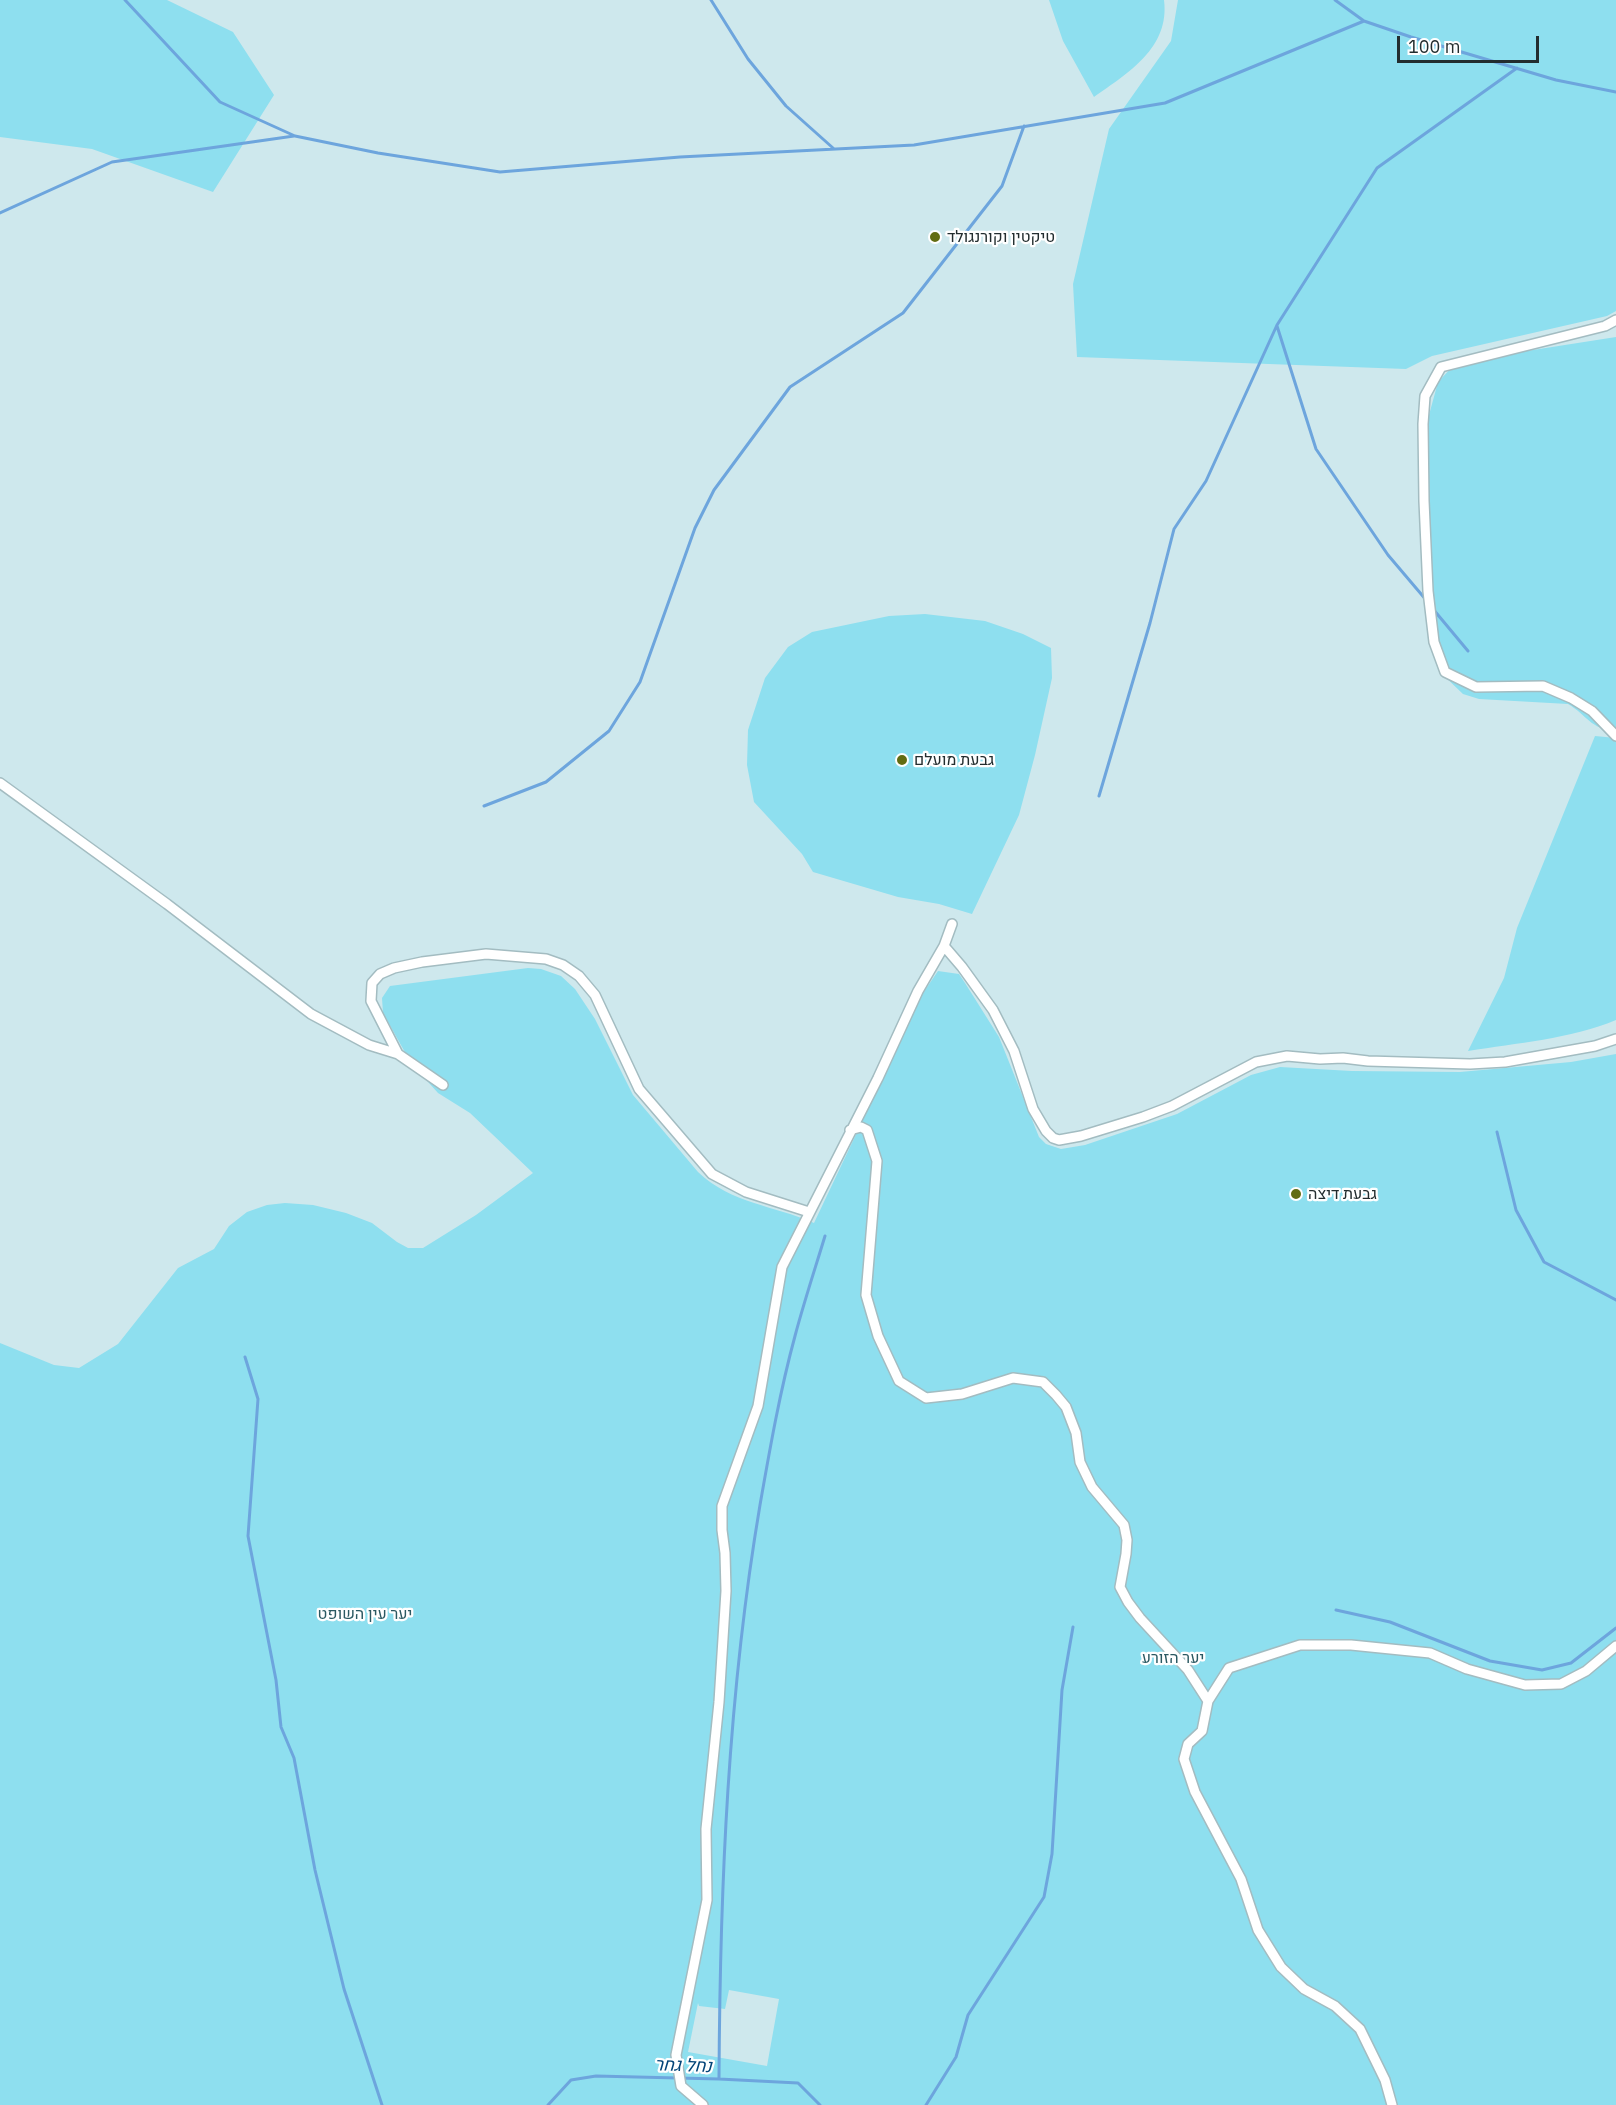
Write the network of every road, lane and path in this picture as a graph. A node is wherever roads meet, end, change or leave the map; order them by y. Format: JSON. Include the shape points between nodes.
{"nodes":[{"id":1,"x":1616,"y":320,"type":"edge"},
{"id":2,"x":1616,"y":736,"type":"edge"},
{"id":3,"x":0,"y":783,"type":"edge"},
{"id":4,"x":952,"y":924,"type":"dead end"},
{"id":5,"x":944,"y":946,"type":"junction"},
{"id":6,"x":1616,"y":1039,"type":"edge"},
{"id":7,"x":398,"y":1054,"type":"junction"},
{"id":8,"x":443,"y":1085,"type":"dead end"},
{"id":9,"x":850,"y":1130,"type":"junction"},
{"id":10,"x":809,"y":1212,"type":"junction"},
{"id":11,"x":1616,"y":1646,"type":"edge"},
{"id":12,"x":1208,"y":1701,"type":"junction"},
{"id":13,"x":703,"y":2105,"type":"edge"},
{"id":14,"x":1392,"y":2105,"type":"edge"}],
"edges":[{"from":1,"to":2,"type":"street","via":[[1441,367],[1425,396],[1423,424],[1428,591],[1434,642],[1445,672],[1476,687],[1543,686],[1592,711]]},
{"from":3,"to":7,"type":"street","via":[[311,1014],[369,1045]]},
{"from":4,"to":5,"type":"street"},
{"from":5,"to":6,"type":"street","via":[[993,1010],[1014,1051],[1033,1109],[1046,1131],[1059,1140],[1143,1117],[1256,1062],[1287,1056],[1470,1064],[1505,1062]]},
{"from":5,"to":9,"type":"street"},
{"from":7,"to":8,"type":"street"},
{"from":7,"to":10,"type":"street","via":[[371,1001],[372,983],[380,974],[406,965],[468,955],[546,958],[579,976],[595,995],[639,1089],[711,1174],[746,1192]]},
{"from":9,"to":10,"type":"street"},
{"from":9,"to":12,"type":"street","via":[[867,1130],[877,1161],[866,1295],[878,1336],[899,1381],[926,1398],[962,1394],[1014,1378],[1043,1382],[1056,1395],[1073,1424],[1080,1462],[1092,1487],[1124,1525],[1127,1540],[1120,1587],[1140,1618],[1188,1670]]},
{"from":10,"to":13,"type":"street","via":[[782,1266],[758,1406],[722,1506],[726,1591],[706,1828],[706,1900],[676,2055],[681,2086]]},
{"from":11,"to":12,"type":"street","via":[[1586,1671],[1561,1684],[1525,1685],[1467,1669],[1430,1653],[1351,1645],[1300,1646],[1229,1668]]},
{"from":12,"to":14,"type":"street","via":[[1202,1731],[1188,1744],[1184,1759],[1195,1792],[1241,1880],[1258,1930],[1281,1967],[1304,1989],[1335,2006],[1360,2029]]}]}
